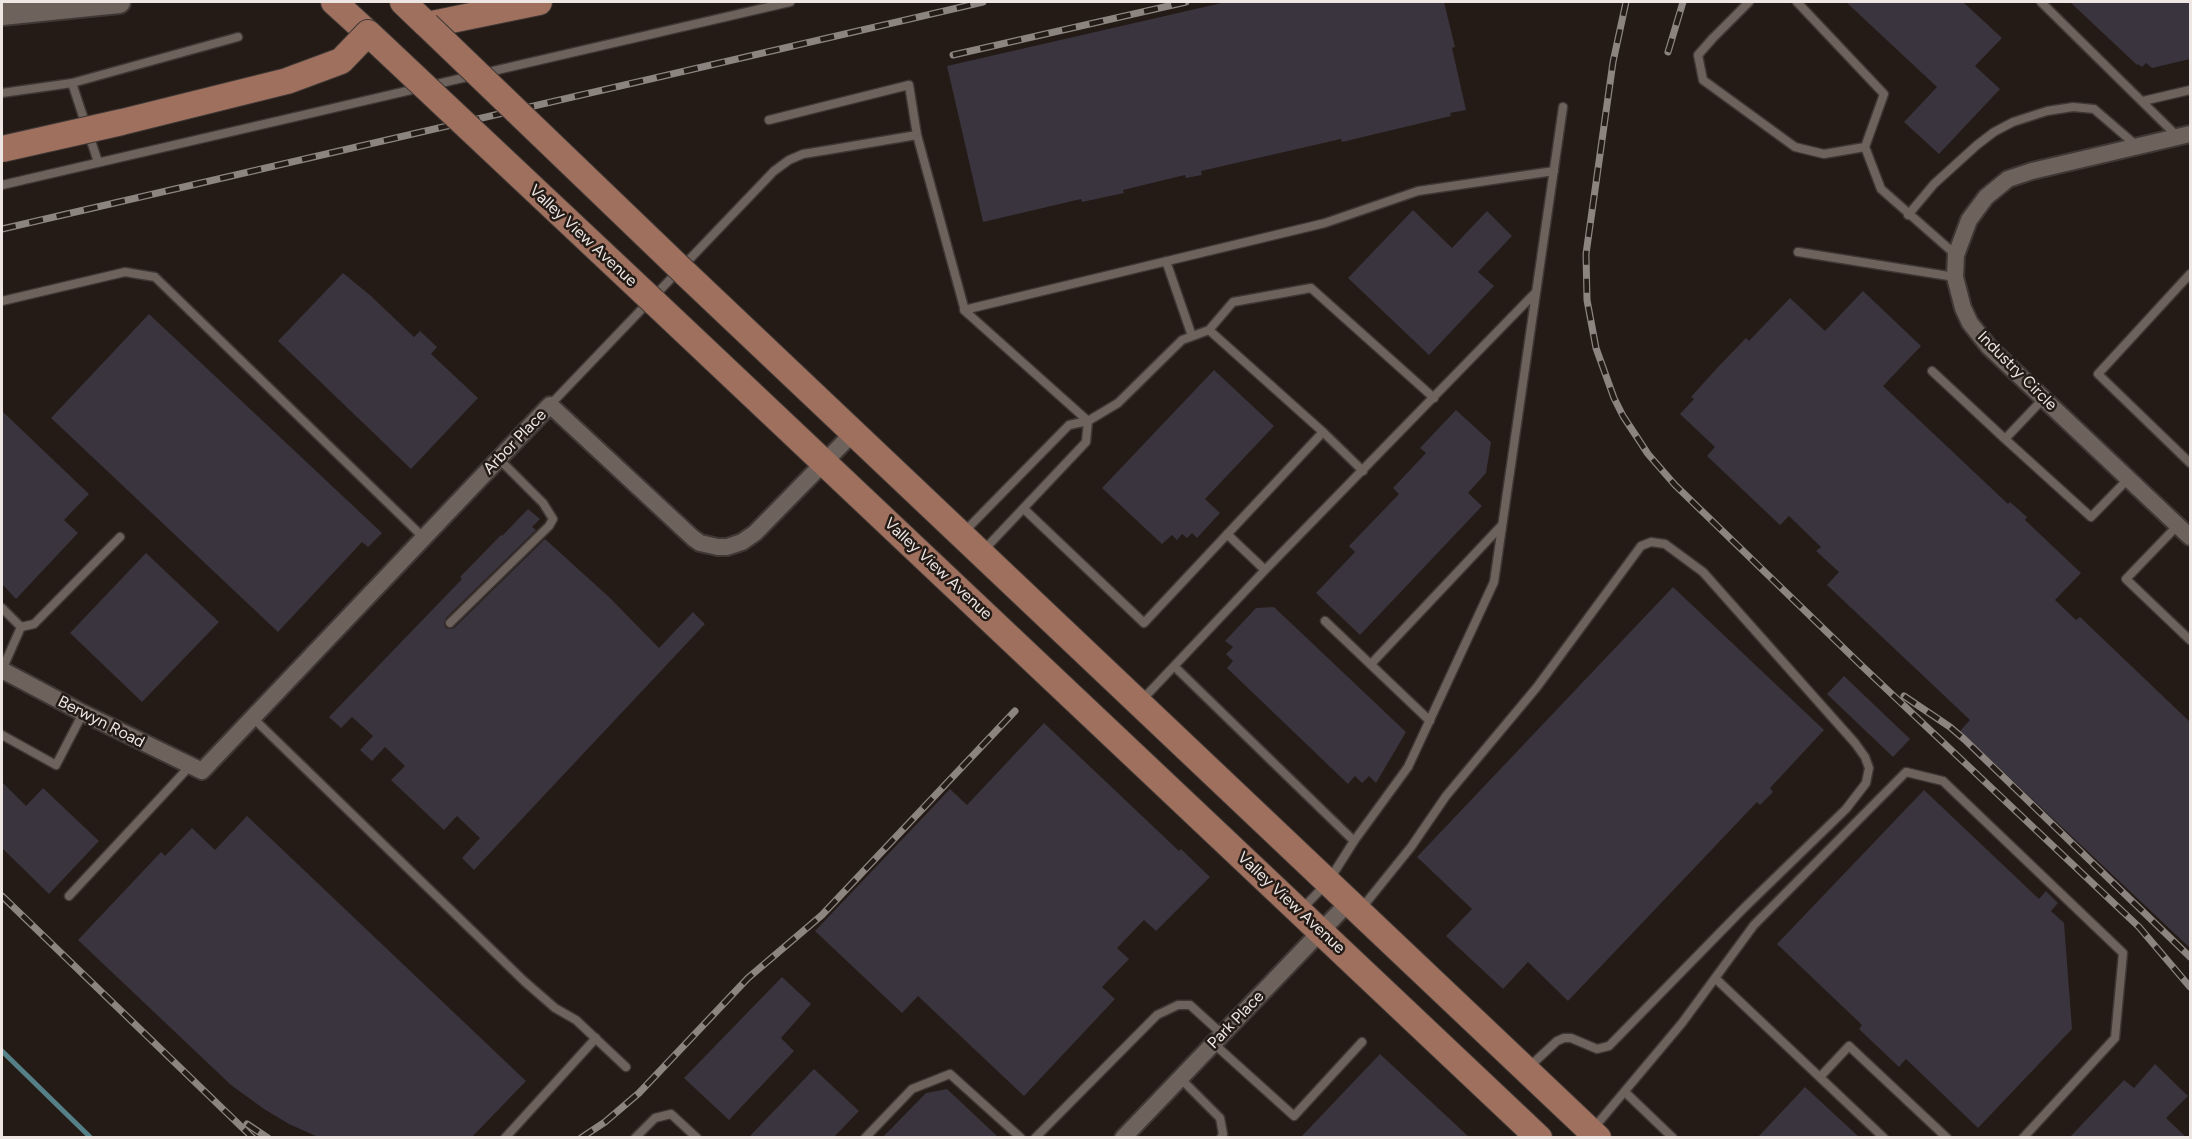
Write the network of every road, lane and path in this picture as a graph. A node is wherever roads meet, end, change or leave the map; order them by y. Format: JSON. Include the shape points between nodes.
{"nodes":[{"id":1,"x":119,"y":2,"type":"edge"},
{"id":2,"x":334,"y":2,"type":"edge"},
{"id":3,"x":403,"y":2,"type":"edge"},
{"id":4,"x":539,"y":2,"type":"edge"},
{"id":5,"x":790,"y":2,"type":"edge"},
{"id":6,"x":1749,"y":2,"type":"edge"},
{"id":7,"x":1797,"y":2,"type":"edge"},
{"id":8,"x":2041,"y":2,"type":"edge"},
{"id":9,"x":2,"y":14,"type":"edge"},
{"id":10,"x":427,"y":25,"type":"junction"},
{"id":11,"x":368,"y":33,"type":"junction"},
{"id":12,"x":238,"y":37,"type":"dead end"},
{"id":13,"x":72,"y":83,"type":"junction"},
{"id":14,"x":2190,"y":90,"type":"edge"},
{"id":15,"x":2,"y":93,"type":"edge"},
{"id":16,"x":2143,"y":101,"type":"junction"},
{"id":17,"x":1563,"y":107,"type":"dead end"},
{"id":18,"x":769,"y":120,"type":"dead end"},
{"id":19,"x":917,"y":135,"type":"junction"},
{"id":20,"x":2184,"y":136,"type":"edge"},
{"id":21,"x":1866,"y":147,"type":"junction"},
{"id":22,"x":2137,"y":147,"type":"junction"},
{"id":23,"x":2,"y":149,"type":"edge"},
{"id":24,"x":98,"y":162,"type":"junction"},
{"id":25,"x":1554,"y":171,"type":"junction"},
{"id":26,"x":2,"y":185,"type":"edge"},
{"id":27,"x":1908,"y":215,"type":"junction"},
{"id":28,"x":1797,"y":252,"type":"dead end"},
{"id":29,"x":1956,"y":255,"type":"junction"},
{"id":30,"x":1166,"y":261,"type":"junction"},
{"id":31,"x":2190,"y":274,"type":"edge"},
{"id":32,"x":1955,"y":277,"type":"junction"},
{"id":33,"x":1535,"y":293,"type":"junction"},
{"id":34,"x":2,"y":301,"type":"edge"},
{"id":35,"x":964,"y":310,"type":"junction"},
{"id":36,"x":1209,"y":330,"type":"junction"},
{"id":37,"x":1192,"y":336,"type":"junction"},
{"id":38,"x":1932,"y":371,"type":"dead end"},
{"id":39,"x":1434,"y":398,"type":"junction"},
{"id":40,"x":2044,"y":398,"type":"junction"},
{"id":41,"x":550,"y":405,"type":"junction"},
{"id":42,"x":1088,"y":421,"type":"junction"},
{"id":43,"x":1323,"y":432,"type":"junction"},
{"id":44,"x":853,"y":433,"type":"junction"},
{"id":45,"x":2005,"y":439,"type":"junction"},
{"id":46,"x":499,"y":459,"type":"junction"},
{"id":47,"x":825,"y":463,"type":"junction"},
{"id":48,"x":2190,"y":463,"type":"edge"},
{"id":49,"x":1363,"y":471,"type":"junction"},
{"id":50,"x":2128,"y":479,"type":"junction"},
{"id":51,"x":1024,"y":508,"type":"junction"},
{"id":52,"x":1502,"y":525,"type":"junction"},
{"id":53,"x":2178,"y":525,"type":"junction"},
{"id":54,"x":1227,"y":534,"type":"junction"},
{"id":55,"x":961,"y":535,"type":"junction"},
{"id":56,"x":120,"y":537,"type":"dead end"},
{"id":57,"x":2190,"y":537,"type":"edge"},
{"id":58,"x":424,"y":538,"type":"junction"},
{"id":59,"x":981,"y":554,"type":"junction"},
{"id":60,"x":1265,"y":570,"type":"junction"},
{"id":61,"x":2,"y":608,"type":"edge"},
{"id":62,"x":1325,"y":621,"type":"dead end"},
{"id":63,"x":450,"y":623,"type":"dead end"},
{"id":64,"x":21,"y":627,"type":"junction"},
{"id":65,"x":2190,"y":640,"type":"edge"},
{"id":66,"x":1371,"y":664,"type":"junction"},
{"id":67,"x":1175,"y":667,"type":"junction"},
{"id":68,"x":2,"y":671,"type":"edge"},
{"id":69,"x":1139,"y":704,"type":"junction"},
{"id":70,"x":82,"y":713,"type":"junction"},
{"id":71,"x":253,"y":718,"type":"junction"},
{"id":72,"x":1430,"y":721,"type":"junction"},
{"id":73,"x":2,"y":735,"type":"edge"},
{"id":74,"x":196,"y":769,"type":"junction"},
{"id":75,"x":1354,"y":841,"type":"junction"},
{"id":76,"x":1328,"y":882,"type":"junction"},
{"id":77,"x":69,"y":896,"type":"dead end"},
{"id":78,"x":1354,"y":907,"type":"junction"},
{"id":79,"x":1300,"y":911,"type":"junction"},
{"id":80,"x":1321,"y":931,"type":"junction"},
{"id":81,"x":1715,"y":978,"type":"junction"},
{"id":82,"x":596,"y":1038,"type":"junction"},
{"id":83,"x":1218,"y":1039,"type":"junction"},
{"id":84,"x":1362,"y":1042,"type":"dead end"},
{"id":85,"x":626,"y":1067,"type":"dead end"},
{"id":86,"x":1526,"y":1070,"type":"junction"},
{"id":87,"x":1820,"y":1077,"type":"junction"},
{"id":88,"x":1179,"y":1078,"type":"junction"},
{"id":89,"x":1625,"y":1092,"type":"junction"},
{"id":90,"x":1591,"y":1135,"type":"edge"},
{"id":91,"x":505,"y":1137,"type":"edge"},
{"id":92,"x":635,"y":1137,"type":"edge"},
{"id":93,"x":697,"y":1137,"type":"edge"},
{"id":94,"x":865,"y":1137,"type":"edge"},
{"id":95,"x":1020,"y":1137,"type":"edge"},
{"id":96,"x":1035,"y":1137,"type":"edge"},
{"id":97,"x":1123,"y":1137,"type":"edge"},
{"id":98,"x":1221,"y":1137,"type":"edge"},
{"id":99,"x":1539,"y":1137,"type":"edge"},
{"id":100,"x":1672,"y":1137,"type":"edge"},
{"id":101,"x":1884,"y":1137,"type":"edge"},
{"id":102,"x":1947,"y":1137,"type":"edge"},
{"id":103,"x":2023,"y":1137,"type":"edge"}],
"edges":[{"from":1,"to":9,"type":"street"},
{"from":2,"to":11,"type":"main road","name":"Valley View Avenue"},
{"from":3,"to":10,"type":"main road"},
{"from":4,"to":10,"type":"main road"},
{"from":5,"to":24,"type":"lane"},
{"from":6,"to":21,"type":"lane","via":[[1698,55],[1703,80],[1795,147],[1824,154]]},
{"from":7,"to":21,"type":"lane","via":[[1884,94]]},
{"from":8,"to":16,"type":"lane"},
{"from":10,"to":44,"type":"main road","bridge":true},
{"from":11,"to":23,"type":"main road","bridge":true,"via":[[341,61],[287,81]]},
{"from":11,"to":47,"type":"main road","name":"Valley View Avenue","bridge":true},
{"from":12,"to":13,"type":"lane"},
{"from":13,"to":15,"type":"lane"},
{"from":13,"to":24,"type":"lane"},
{"from":14,"to":16,"type":"lane"},
{"from":16,"to":20,"type":"lane"},
{"from":17,"to":25,"type":"lane"},
{"from":18,"to":19,"type":"lane","via":[[909,85]]},
{"from":19,"to":35,"type":"lane"},
{"from":19,"to":41,"type":"lane","via":[[803,154],[774,171]]},
{"from":20,"to":22,"type":"street","name":"Industry Circle"},
{"from":21,"to":27,"type":"lane","via":[[1881,189]]},
{"from":22,"to":27,"type":"lane","via":[[2094,109],[2047,111],[1994,132],[1934,184]]},
{"from":22,"to":29,"type":"street","name":"Industry Circle","via":[[2008,179],[1977,208]]},
{"from":24,"to":26,"type":"lane"},
{"from":25,"to":30,"type":"lane","via":[[1418,192],[1325,223]]},
{"from":25,"to":33,"type":"lane"},
{"from":27,"to":29,"type":"lane"},
{"from":28,"to":32,"type":"lane"},
{"from":29,"to":32,"type":"street","name":"Industry Circle"},
{"from":30,"to":35,"type":"lane"},
{"from":30,"to":37,"type":"lane"},
{"from":31,"to":48,"type":"lane","via":[[2098,374]]},
{"from":32,"to":40,"type":"street","name":"Industry Circle","via":[[1963,308],[1979,336]]},
{"from":33,"to":39,"type":"lane"},
{"from":33,"to":52,"type":"lane"},
{"from":34,"to":58,"type":"lane","via":[[125,272],[155,276]]},
{"from":35,"to":42,"type":"lane"},
{"from":36,"to":37,"type":"lane"},
{"from":36,"to":39,"type":"lane","via":[[1233,302],[1311,288]]},
{"from":36,"to":43,"type":"lane"},
{"from":37,"to":42,"type":"lane","via":[[1182,340],[1118,403]]},
{"from":38,"to":45,"type":"lane"},
{"from":39,"to":49,"type":"lane"},
{"from":40,"to":45,"type":"lane"},
{"from":40,"to":50,"type":"street","name":"Industry Circle"},
{"from":41,"to":46,"type":"street","name":"Arbor Place"},
{"from":41,"to":47,"type":"street","name":"Arbor Place","via":[[693,538],[708,546],[727,547],[748,538]]},
{"from":42,"to":51,"type":"lane","via":[[1086,442]]},
{"from":42,"to":55,"type":"lane","via":[[1069,425]]},
{"from":43,"to":49,"type":"lane"},
{"from":43,"to":54,"type":"lane"},
{"from":44,"to":47,"type":"street","name":"Arbor Place"},
{"from":44,"to":55,"type":"main road"},
{"from":45,"to":50,"type":"lane","via":[[2091,517]]},
{"from":46,"to":58,"type":"street","name":"Arbor Place"},
{"from":46,"to":63,"type":"lane","via":[[543,503],[553,519]]},
{"from":47,"to":79,"type":"main road","name":"Valley View Avenue"},
{"from":49,"to":60,"type":"lane"},
{"from":50,"to":53,"type":"street","name":"Industry Circle"},
{"from":51,"to":54,"type":"lane","via":[[1144,623]]},
{"from":51,"to":59,"type":"lane"},
{"from":52,"to":66,"type":"lane"},
{"from":52,"to":72,"type":"lane","via":[[1494,582]]},
{"from":53,"to":57,"type":"street","name":"Industry Circle"},
{"from":53,"to":65,"type":"lane","via":[[2127,579]]},
{"from":54,"to":60,"type":"lane"},
{"from":55,"to":59,"type":"main road"},
{"from":56,"to":64,"type":"lane","via":[[34,624]]},
{"from":58,"to":71,"type":"street","name":"Arbor Place"},
{"from":59,"to":69,"type":"main road"},
{"from":60,"to":67,"type":"lane"},
{"from":61,"to":64,"type":"lane"},
{"from":62,"to":66,"type":"lane"},
{"from":64,"to":68,"type":"lane"},
{"from":66,"to":72,"type":"lane"},
{"from":67,"to":69,"type":"lane"},
{"from":67,"to":75,"type":"lane"},
{"from":68,"to":70,"type":"street","name":"Berwyn Road"},
{"from":69,"to":76,"type":"main road"},
{"from":70,"to":73,"type":"lane","via":[[56,765]]},
{"from":70,"to":74,"type":"street","name":"Berwyn Road"},
{"from":71,"to":74,"type":"street","name":"Arbor Place"},
{"from":71,"to":82,"type":"lane","via":[[524,981]]},
{"from":72,"to":75,"type":"lane","via":[[1408,767]]},
{"from":74,"to":77,"type":"lane"},
{"from":75,"to":76,"type":"lane"},
{"from":76,"to":78,"type":"main road"},
{"from":76,"to":79,"type":"lane"},
{"from":78,"to":80,"type":"street","name":"Park Place"},
{"from":78,"to":86,"type":"main road"},
{"from":78,"to":86,"type":"lane","via":[[1411,847],[1446,796],[1537,687],[1641,546],[1651,542],[1665,544],[1703,572],[1855,742],[1869,768],[1866,783],[1846,809],[1609,1046],[1597,1049],[1564,1038]]},
{"from":79,"to":80,"type":"main road","name":"Valley View Avenue"},
{"from":80,"to":83,"type":"street","name":"Park Place"},
{"from":80,"to":99,"type":"main road","name":"Valley View Avenue"},
{"from":81,"to":87,"type":"lane"},
{"from":81,"to":89,"type":"lane"},
{"from":81,"to":103,"type":"lane","via":[[1754,925],[1906,772],[1942,782],[2123,953],[2115,1038]]},
{"from":82,"to":85,"type":"lane"},
{"from":82,"to":91,"type":"lane"},
{"from":83,"to":84,"type":"lane","via":[[1294,1116]]},
{"from":83,"to":88,"type":"street","name":"Park Place"},
{"from":83,"to":96,"type":"lane","via":[[1190,1005],[1178,1005],[1157,1015]]},
{"from":86,"to":90,"type":"main road"},
{"from":87,"to":101,"type":"lane"},
{"from":87,"to":102,"type":"lane","via":[[1849,1046]]},
{"from":88,"to":97,"type":"street","name":"Park Place"},
{"from":88,"to":98,"type":"lane","via":[[1220,1118]]},
{"from":89,"to":90,"type":"lane"},
{"from":89,"to":100,"type":"lane"},
{"from":92,"to":93,"type":"lane","via":[[655,1118],[671,1114]]},
{"from":94,"to":95,"type":"lane","via":[[912,1089],[950,1074]]}]}
